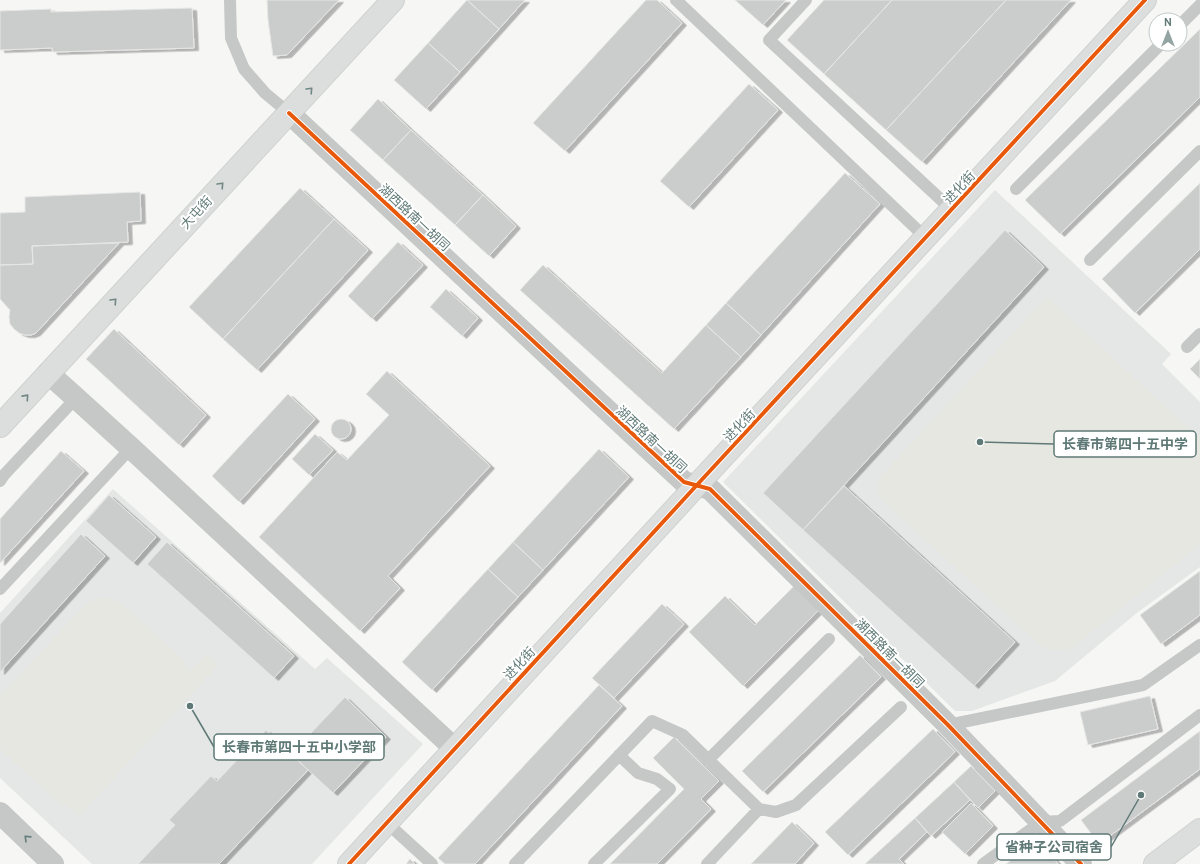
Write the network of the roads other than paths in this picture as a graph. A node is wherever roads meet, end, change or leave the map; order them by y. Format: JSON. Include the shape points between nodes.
{"nodes":[{"id":1,"x":230,"y":0,"type":"edge"},
{"id":2,"x":393,"y":0,"type":"edge"},
{"id":3,"x":676,"y":0,"type":"edge"},
{"id":4,"x":806,"y":0,"type":"edge"},
{"id":5,"x":1145,"y":0,"type":"edge"},
{"id":6,"x":1200,"y":5,"type":"edge"},
{"id":7,"x":1188,"y":17,"type":"edge"},
{"id":8,"x":1153,"y":52,"type":"edge"},
{"id":9,"x":288,"y":112,"type":"junction"},
{"id":10,"x":1200,"y":151,"type":"edge"},
{"id":11,"x":1016,"y":189,"type":"dead end"},
{"id":12,"x":951,"y":209,"type":"junction"},
{"id":13,"x":925,"y":237,"type":"junction"},
{"id":14,"x":1090,"y":260,"type":"dead end"},
{"id":15,"x":1200,"y":334,"type":"edge"},
{"id":16,"x":1187,"y":347,"type":"dead end"},
{"id":17,"x":48,"y":373,"type":"junction"},
{"id":18,"x":76,"y":398,"type":"junction"},
{"id":19,"x":0,"y":426,"type":"edge"},
{"id":20,"x":131,"y":448,"type":"junction"},
{"id":21,"x":0,"y":481,"type":"edge"},
{"id":22,"x":696,"y":486,"type":"junction"},
{"id":23,"x":0,"y":589,"type":"edge"},
{"id":24,"x":829,"y":639,"type":"dead end"},
{"id":25,"x":1200,"y":645,"type":"edge"},
{"id":26,"x":901,"y":707,"type":"dead end"},
{"id":27,"x":1200,"y":715,"type":"edge"},
{"id":28,"x":948,"y":725,"type":"junction"},
{"id":29,"x":454,"y":748,"type":"junction"},
{"id":30,"x":619,"y":755,"type":"junction"},
{"id":31,"x":708,"y":760,"type":"junction"},
{"id":32,"x":760,"y":810,"type":"junction"},
{"id":33,"x":0,"y":813,"type":"edge"},
{"id":34,"x":387,"y":822,"type":"junction"},
{"id":35,"x":1041,"y":822,"type":"junction"},
{"id":36,"x":1200,"y":830,"type":"edge"},
{"id":37,"x":53,"y":864,"type":"edge"},
{"id":38,"x":349,"y":864,"type":"edge"},
{"id":39,"x":432,"y":864,"type":"edge"},
{"id":40,"x":515,"y":864,"type":"edge"},
{"id":41,"x":594,"y":864,"type":"edge"},
{"id":42,"x":707,"y":864,"type":"edge"},
{"id":43,"x":983,"y":864,"type":"edge"},
{"id":44,"x":1081,"y":864,"type":"edge"},
{"id":45,"x":1155,"y":864,"type":"edge"}],
"edges":[{"from":1,"to":9,"type":"lane","via":[[232,38],[244,69],[265,93]]},
{"from":9,"to":2,"type":"street","name":"大屯街","one_way":true},
{"from":3,"to":13,"type":"lane"},
{"from":4,"to":12,"type":"lane","via":[[769,40]]},
{"from":5,"to":12,"type":"street","name":"进化街"},
{"from":6,"to":7,"type":"lane"},
{"from":8,"to":11,"type":"lane"},
{"from":17,"to":9,"type":"street","name":"大屯街","one_way":true},
{"from":9,"to":22,"type":"street","name":"湖西路南一胡同","via":[[684,482]]},
{"from":10,"to":14,"type":"lane"},
{"from":12,"to":13,"type":"street","name":"进化街"},
{"from":13,"to":22,"type":"street","name":"进化街"},
{"from":15,"to":16,"type":"lane"},
{"from":17,"to":18,"type":"street"},
{"from":19,"to":17,"type":"street","name":"大屯街","one_way":true},
{"from":18,"to":20,"type":"street"},
{"from":18,"to":21,"type":"lane"},
{"from":20,"to":23,"type":"lane"},
{"from":20,"to":29,"type":"street"},
{"from":22,"to":28,"type":"street","name":"湖西路南一胡同","via":[[710,489]]},
{"from":22,"to":29,"type":"street","name":"进化街"},
{"from":24,"to":31,"type":"lane"},
{"from":25,"to":28,"type":"lane","via":[[1143,685]]},
{"from":26,"to":32,"type":"lane","via":[[796,805],[776,812]]},
{"from":27,"to":35,"type":"lane","via":[[1060,821]]},
{"from":28,"to":35,"type":"street","name":"湖西路南一胡同"},
{"from":29,"to":34,"type":"street","name":"进化街"},
{"from":30,"to":31,"type":"lane","via":[[652,721],[683,735]]},
{"from":30,"to":40,"type":"lane"},
{"from":30,"to":41,"type":"lane","via":[[638,773],[657,779],[670,789]]},
{"from":31,"to":32,"type":"lane"},
{"from":32,"to":42,"type":"lane"},
{"from":37,"to":33,"type":"street","one_way":true},
{"from":34,"to":38,"type":"street","name":"进化街"},
{"from":34,"to":39,"type":"lane"},
{"from":35,"to":43,"type":"lane"},
{"from":35,"to":44,"type":"street","name":"湖西路南一胡同"},
{"from":36,"to":45,"type":"street"}]}
